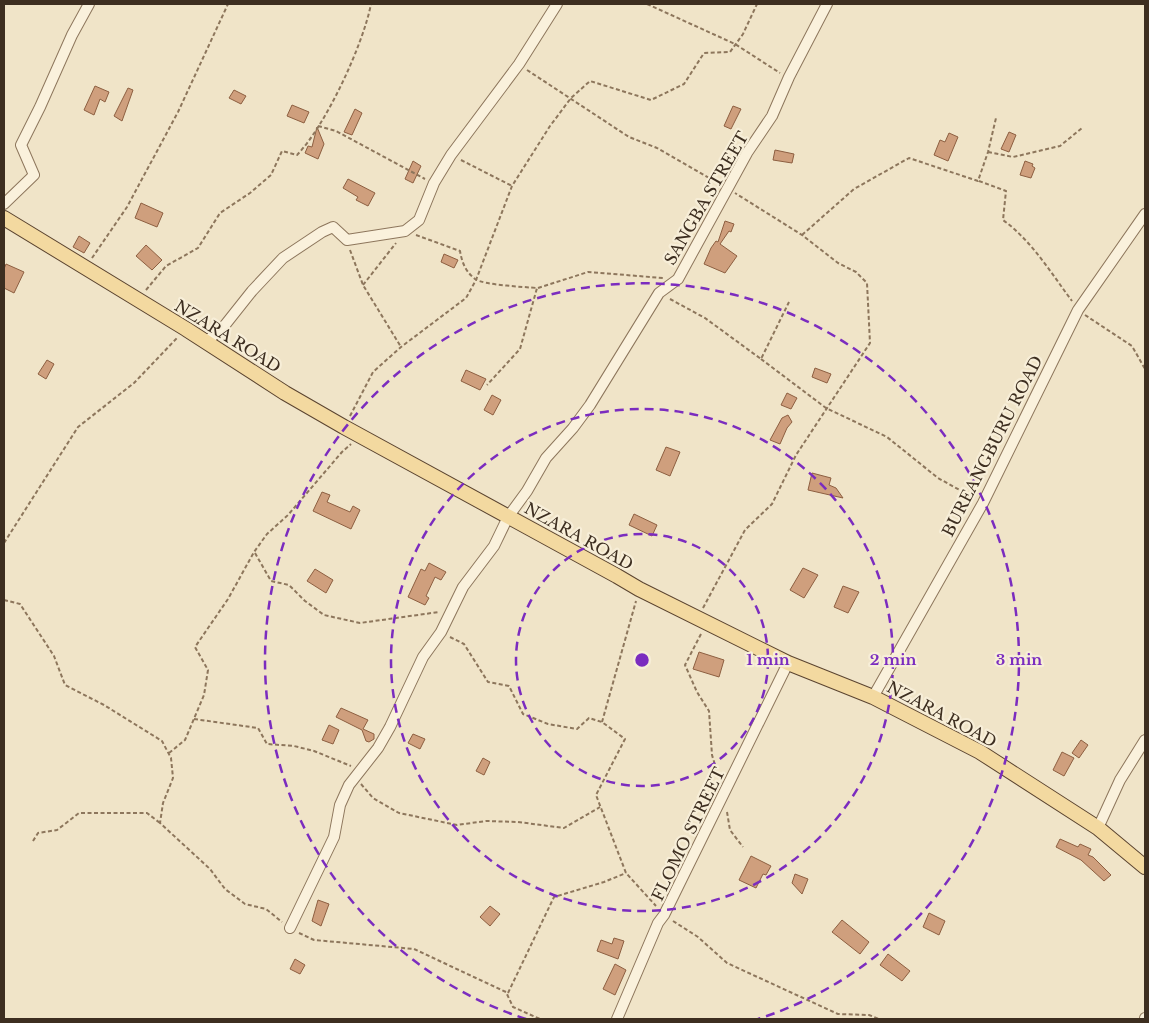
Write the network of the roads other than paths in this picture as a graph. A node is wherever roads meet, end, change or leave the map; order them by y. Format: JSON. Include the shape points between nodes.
{"nodes":[{"id":1,"x":88,"y":4,"type":"edge"},
{"id":2,"x":557,"y":4,"type":"edge"},
{"id":3,"x":827,"y":4,"type":"edge"},
{"id":4,"x":4,"y":204,"type":"edge"},
{"id":5,"x":1145,"y":214,"type":"edge"},
{"id":6,"x":4,"y":218,"type":"edge"},
{"id":7,"x":205,"y":342,"type":"junction"},
{"id":8,"x":508,"y":517,"type":"junction"},
{"id":9,"x":788,"y":663,"type":"junction"},
{"id":10,"x":873,"y":697,"type":"junction"},
{"id":11,"x":1145,"y":740,"type":"edge"},
{"id":12,"x":1098,"y":828,"type":"junction"},
{"id":13,"x":1142,"y":860,"type":"edge"},
{"id":14,"x":290,"y":928,"type":"road end"},
{"id":15,"x":617,"y":1019,"type":"edge"}],
"edges":[{"from":1,"to":4,"type":"street","via":[[21,145],[34,175]]},
{"from":2,"to":7,"type":"street","via":[[519,64],[451,155],[434,183],[419,220],[405,230],[347,240],[333,227],[322,232],[283,258],[225,325]]},
{"from":3,"to":8,"type":"street","name":"SANGBA STREET","via":[[772,116],[747,153],[678,279],[659,293],[590,405],[546,458]]},
{"from":5,"to":10,"type":"street","name":"BUREANGBURU ROAD","via":[[1078,310],[983,503]]},
{"from":6,"to":7,"type":"main road","name":"NZARA ROAD"},
{"from":7,"to":8,"type":"main road","name":"NZARA ROAD","via":[[344,427]]},
{"from":8,"to":9,"type":"main road","name":"NZARA ROAD","via":[[639,590]]},
{"from":8,"to":14,"type":"street","name":"SANGBA STREET","via":[[494,546],[464,587],[441,632],[423,657],[378,748],[349,785],[340,805],[334,837]]},
{"from":9,"to":10,"type":"main road","name":"NZARA ROAD"},
{"from":9,"to":15,"type":"street","name":"FLOMO STREET","via":[[658,923]]},
{"from":10,"to":12,"type":"main road","name":"NZARA ROAD","via":[[980,752]]},
{"from":11,"to":12,"type":"street","via":[[1120,780]]},
{"from":12,"to":13,"type":"main road","name":"NZARA ROAD"}]}
